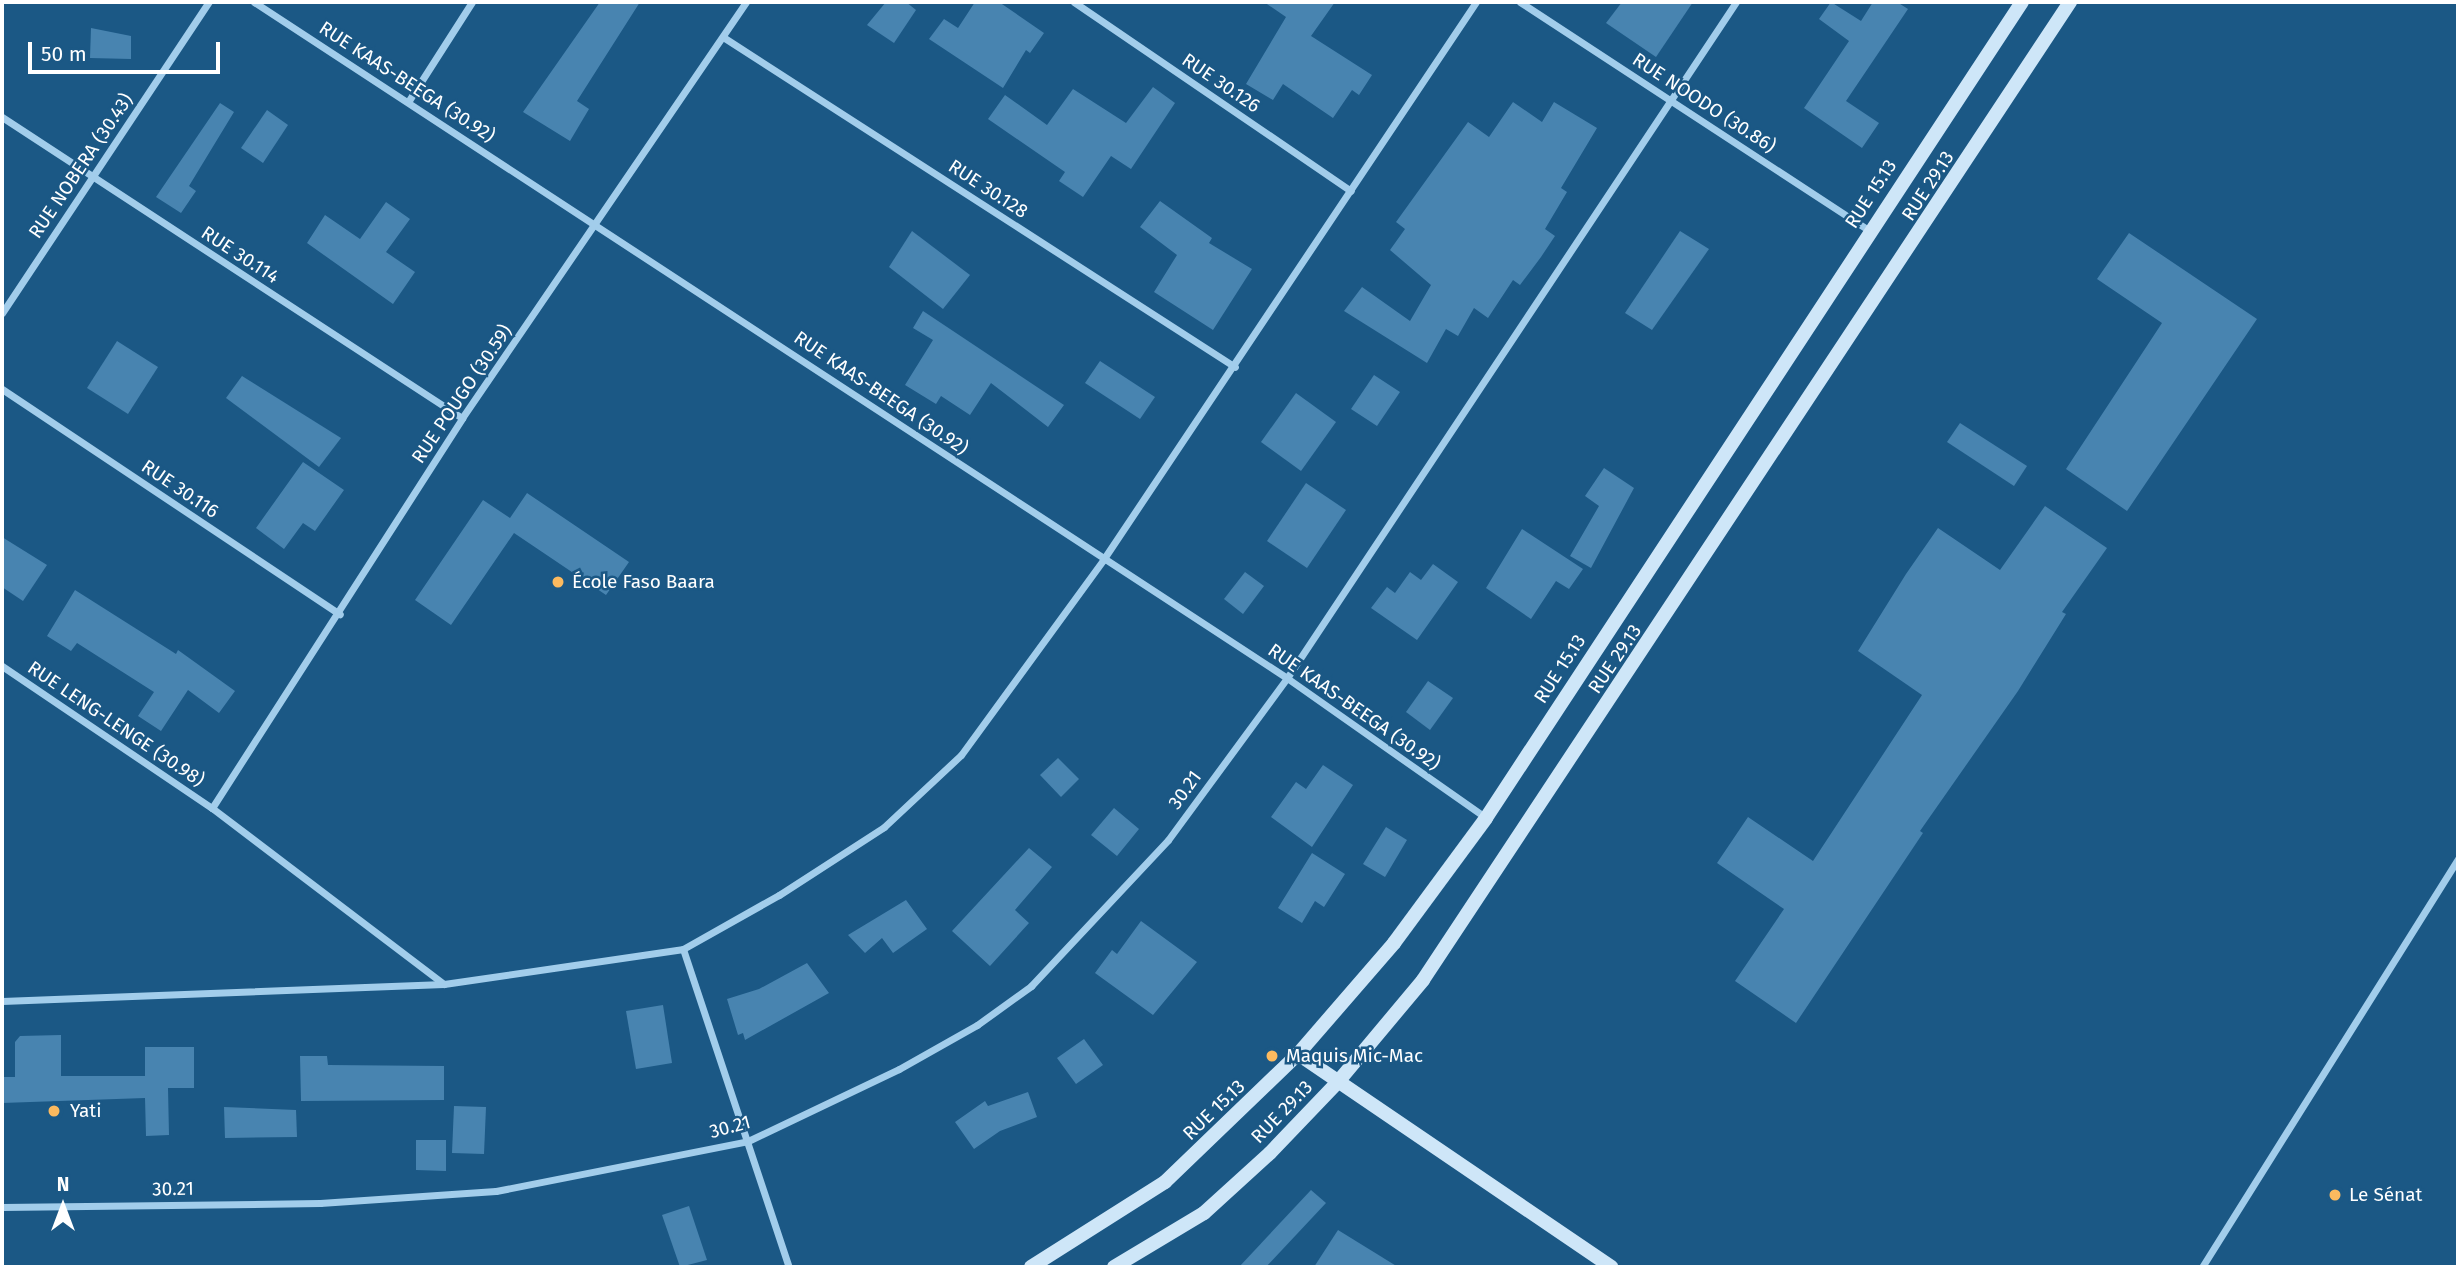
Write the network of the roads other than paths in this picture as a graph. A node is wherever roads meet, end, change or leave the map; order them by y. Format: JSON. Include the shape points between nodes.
{"nodes":[{"id":1,"x":209,"y":2,"type":"edge"},
{"id":2,"x":254,"y":2,"type":"edge"},
{"id":3,"x":472,"y":2,"type":"edge"},
{"id":4,"x":746,"y":2,"type":"edge"},
{"id":5,"x":1073,"y":2,"type":"edge"},
{"id":6,"x":1476,"y":2,"type":"edge"},
{"id":7,"x":1520,"y":2,"type":"edge"},
{"id":8,"x":1736,"y":2,"type":"edge"},
{"id":9,"x":2022,"y":2,"type":"edge"},
{"id":10,"x":2070,"y":2,"type":"edge"},
{"id":11,"x":723,"y":37,"type":"junction"},
{"id":12,"x":1671,"y":100,"type":"junction"},
{"id":13,"x":408,"y":102,"type":"junction"},
{"id":14,"x":2,"y":117,"type":"edge"},
{"id":15,"x":92,"y":177,"type":"junction"},
{"id":16,"x":1352,"y":191,"type":"junction"},
{"id":17,"x":596,"y":224,"type":"junction"},
{"id":18,"x":1870,"y":232,"type":"junction"},
{"id":19,"x":2,"y":313,"type":"edge"},
{"id":20,"x":1235,"y":368,"type":"junction"},
{"id":21,"x":2,"y":389,"type":"edge"},
{"id":22,"x":462,"y":418,"type":"junction"},
{"id":23,"x":1103,"y":559,"type":"junction"},
{"id":24,"x":340,"y":614,"type":"junction"},
{"id":25,"x":2,"y":666,"type":"edge"},
{"id":26,"x":1287,"y":678,"type":"junction"},
{"id":27,"x":212,"y":808,"type":"junction"},
{"id":28,"x":1486,"y":818,"type":"junction"},
{"id":29,"x":2458,"y":859,"type":"edge"},
{"id":30,"x":682,"y":949,"type":"junction"},
{"id":31,"x":444,"y":984,"type":"junction"},
{"id":32,"x":2,"y":1001,"type":"edge"},
{"id":33,"x":1298,"y":1054,"type":"junction"},
{"id":34,"x":1337,"y":1083,"type":"junction"},
{"id":35,"x":748,"y":1141,"type":"junction"},
{"id":36,"x":2,"y":1207,"type":"edge"},
{"id":37,"x":789,"y":1267,"type":"edge"},
{"id":38,"x":1031,"y":1267,"type":"edge"},
{"id":39,"x":1114,"y":1267,"type":"edge"},
{"id":40,"x":1612,"y":1267,"type":"edge"},
{"id":41,"x":2202,"y":1267,"type":"edge"}],
"edges":[{"from":1,"to":15,"type":"street","name":"RUE NOBERA (30.43)"},
{"from":2,"to":13,"type":"street","name":"RUE KAAS-BEEGA (30.92)"},
{"from":3,"to":13,"type":"street"},
{"from":4,"to":11,"type":"street","name":"RUE POUGO (30.59)"},
{"from":5,"to":16,"type":"street","name":"RUE 30.126"},
{"from":6,"to":16,"type":"street"},
{"from":7,"to":12,"type":"street","name":"RUE NOODO (30.86)"},
{"from":8,"to":12,"type":"street","number":"30.21"},
{"from":9,"to":18,"type":"main road","name":"RUE 15.13"},
{"from":10,"to":34,"type":"main road","name":"RUE 29.13","via":[[1509,854],[1423,980]]},
{"from":11,"to":17,"type":"street","name":"RUE POUGO (30.59)"},
{"from":11,"to":20,"type":"street","name":"RUE 30.128"},
{"from":12,"to":18,"type":"street","name":"RUE NOODO (30.86)"},
{"from":12,"to":26,"type":"street","number":"30.21"},
{"from":13,"to":17,"type":"street","name":"RUE KAAS-BEEGA (30.92)"},
{"from":14,"to":15,"type":"street","name":"RUE 30.114"},
{"from":15,"to":19,"type":"street","name":"RUE NOBERA (30.43)"},
{"from":15,"to":22,"type":"street","name":"RUE 30.114"},
{"from":16,"to":20,"type":"street"},
{"from":17,"to":22,"type":"street","name":"RUE POUGO (30.59)"},
{"from":17,"to":23,"type":"street","name":"RUE KAAS-BEEGA (30.92)"},
{"from":18,"to":28,"type":"main road","name":"RUE 15.13"},
{"from":20,"to":23,"type":"street"},
{"from":21,"to":24,"type":"street","name":"RUE 30.116"},
{"from":22,"to":24,"type":"street","name":"RUE POUGO (30.59)"},
{"from":23,"to":26,"type":"street","name":"RUE KAAS-BEEGA (30.92)"},
{"from":23,"to":30,"type":"street","via":[[961,755],[884,827],[779,895]]},
{"from":24,"to":27,"type":"street","name":"RUE POUGO (30.59)"},
{"from":25,"to":27,"type":"street","name":"RUE LENG-LENGE (30.98)"},
{"from":26,"to":28,"type":"street","name":"RUE KAAS-BEEGA (30.92)"},
{"from":26,"to":35,"type":"street","name":"30.21","number":"30.21","via":[[1168,840],[1031,986],[977,1025],[899,1069]]},
{"from":27,"to":31,"type":"street","name":"RUE LENG-LENGE (30.98)"},
{"from":28,"to":33,"type":"main road","name":"RUE 15.13","via":[[1394,943]]},
{"from":29,"to":41,"type":"street"},
{"from":30,"to":31,"type":"street"},
{"from":30,"to":35,"type":"street"},
{"from":31,"to":32,"type":"street"},
{"from":33,"to":34,"type":"main road"},
{"from":33,"to":38,"type":"main road","name":"RUE 15.13","via":[[1165,1182]]},
{"from":34,"to":39,"type":"main road","name":"RUE 29.13","via":[[1204,1213]]},
{"from":34,"to":40,"type":"main road"},
{"from":35,"to":36,"type":"street","name":"30.21","number":"30.21","via":[[496,1192],[320,1203]]},
{"from":35,"to":37,"type":"street"}]}
